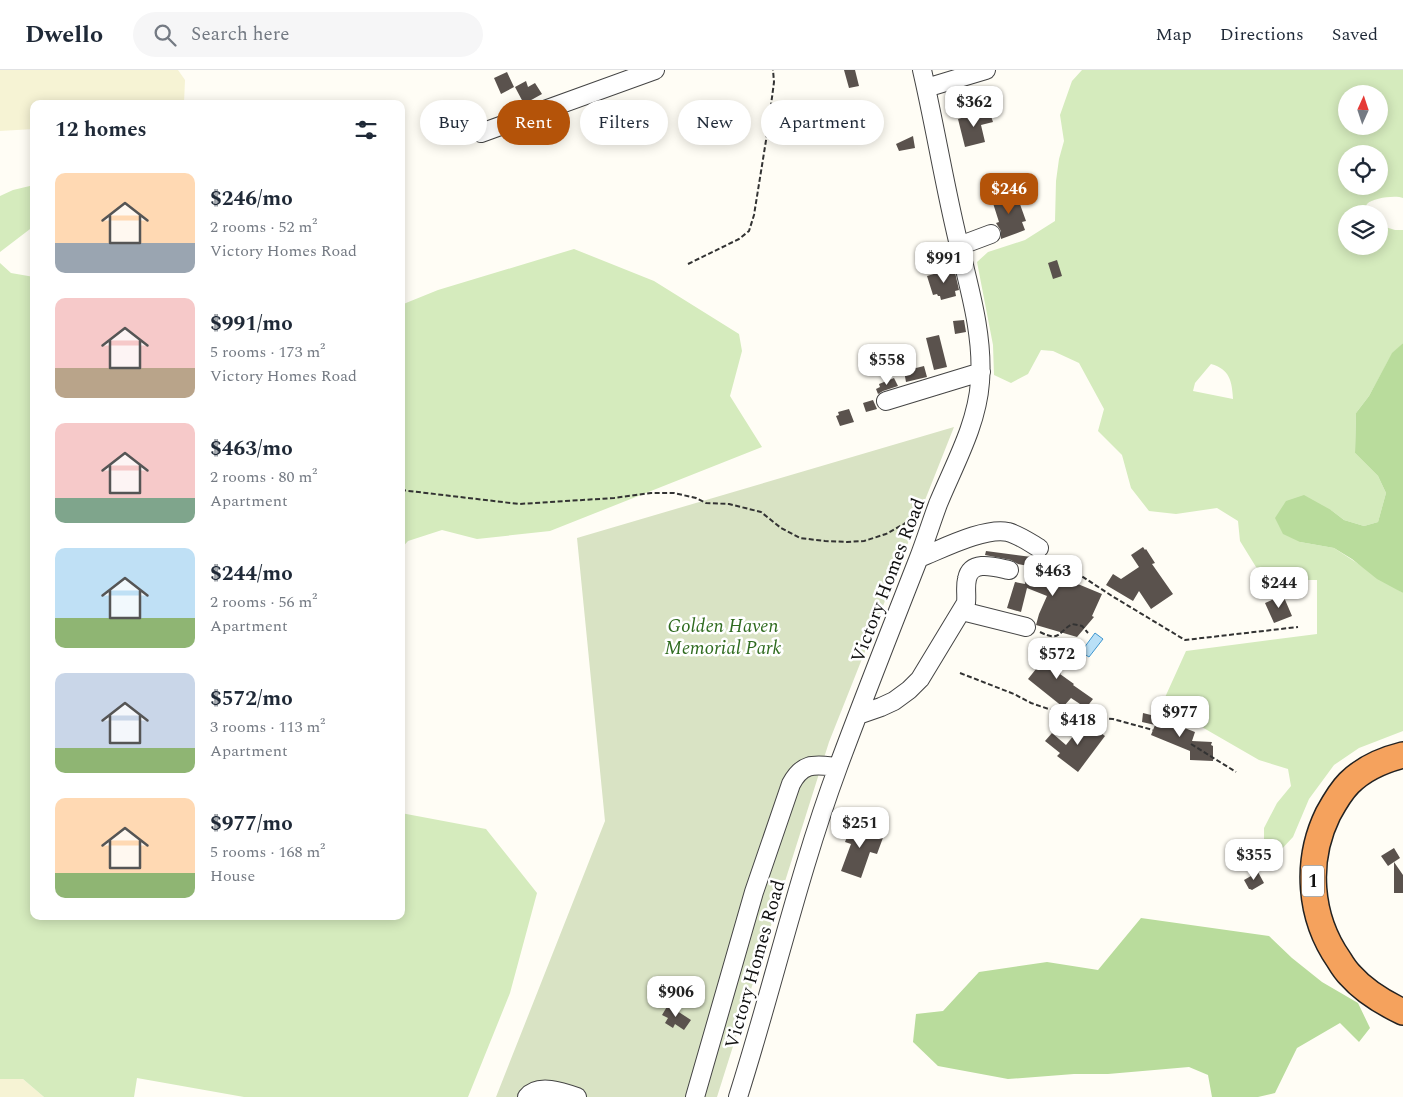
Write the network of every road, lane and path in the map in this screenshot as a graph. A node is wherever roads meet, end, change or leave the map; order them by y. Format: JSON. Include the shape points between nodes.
{"nodes":[{"id":1,"x":655,"y":70,"type":"edge"},
{"id":2,"x":773,"y":70,"type":"edge"},
{"id":3,"x":922,"y":70,"type":"edge"},
{"id":4,"x":986,"y":70,"type":"edge"},
{"id":5,"x":926,"y":88,"type":"junction"},
{"id":6,"x":487,"y":132,"type":"edge"},
{"id":7,"x":991,"y":234,"type":"dead end"},
{"id":8,"x":959,"y":246,"type":"junction"},
{"id":9,"x":688,"y":264,"type":"dead end"},
{"id":10,"x":981,"y":372,"type":"junction"},
{"id":11,"x":886,"y":401,"type":"dead end"},
{"id":12,"x":405,"y":490,"type":"edge"},
{"id":13,"x":938,"y":504,"type":"junction"},
{"id":14,"x":1039,"y":548,"type":"joint"},
{"id":15,"x":919,"y":558,"type":"junction"},
{"id":16,"x":1009,"y":570,"type":"dead end"},
{"id":17,"x":962,"y":611,"type":"junction"},
{"id":18,"x":1026,"y":627,"type":"joint"},
{"id":19,"x":1298,"y":627,"type":"dead end"},
{"id":20,"x":1088,"y":633,"type":"dead end"},
{"id":21,"x":960,"y":672,"type":"dead end"},
{"id":22,"x":858,"y":715,"type":"junction"},
{"id":23,"x":1153,"y":730,"type":"dead end"},
{"id":24,"x":1191,"y":744,"type":"dead end"},
{"id":25,"x":1403,"y":755,"type":"edge"},
{"id":26,"x":838,"y":767,"type":"junction"},
{"id":27,"x":1236,"y":772,"type":"dead end"},
{"id":28,"x":1403,"y":1012,"type":"edge"},
{"id":29,"x":527,"y":1097,"type":"edge"},
{"id":30,"x":577,"y":1097,"type":"edge"},
{"id":31,"x":695,"y":1097,"type":"edge"},
{"id":32,"x":738,"y":1097,"type":"edge"}],
"edges":[{"from":1,"to":6,"type":"street"},
{"from":2,"to":9,"type":"path","via":[[768,128],[754,215],[748,231],[739,239]]},
{"from":3,"to":5,"type":"street","name":"Victory Homes Road"},
{"from":4,"to":5,"type":"street"},
{"from":5,"to":8,"type":"street","name":"Victory Homes Road"},
{"from":7,"to":8,"type":"street"},
{"from":8,"to":10,"type":"street","name":"Victory Homes Road","via":[[978,334]]},
{"from":10,"to":11,"type":"street"},
{"from":10,"to":13,"type":"street","name":"Victory Homes Road","via":[[973,419]]},
{"from":12,"to":13,"type":"path","via":[[519,504],[674,493],[706,504],[729,504],[761,512],[800,538],[847,542],[886,534],[924,507]]},
{"from":13,"to":15,"type":"street","name":"Victory Homes Road"},
{"from":14,"to":15,"type":"street","via":[[1015,534],[1000,531],[974,536]]},
{"from":14,"to":19,"type":"path","via":[[1185,640]]},
{"from":15,"to":22,"type":"street","name":"Victory Homes Road"},
{"from":16,"to":17,"type":"street","via":[[981,566],[970,571]]},
{"from":17,"to":18,"type":"street"},
{"from":17,"to":22,"type":"street","via":[[920,680],[881,708]]},
{"from":18,"to":20,"type":"path","via":[[1052,637],[1077,624]]},
{"from":21,"to":23,"type":"path","via":[[1069,716],[1113,720]]},
{"from":22,"to":26,"type":"street","name":"Victory Homes Road"},
{"from":24,"to":27,"type":"path"},
{"from":25,"to":28,"type":"highway","number":"1","via":[[1366,769],[1334,802],[1317,845],[1313,880],[1317,913],[1335,955],[1349,975],[1368,992]]},
{"from":26,"to":31,"type":"street","via":[[812,765],[803,768],[791,784],[754,892]]},
{"from":26,"to":32,"type":"street","name":"Victory Homes Road","via":[[802,874]]},
{"from":29,"to":30,"type":"street","via":[[540,1090],[552,1090]]}]}
